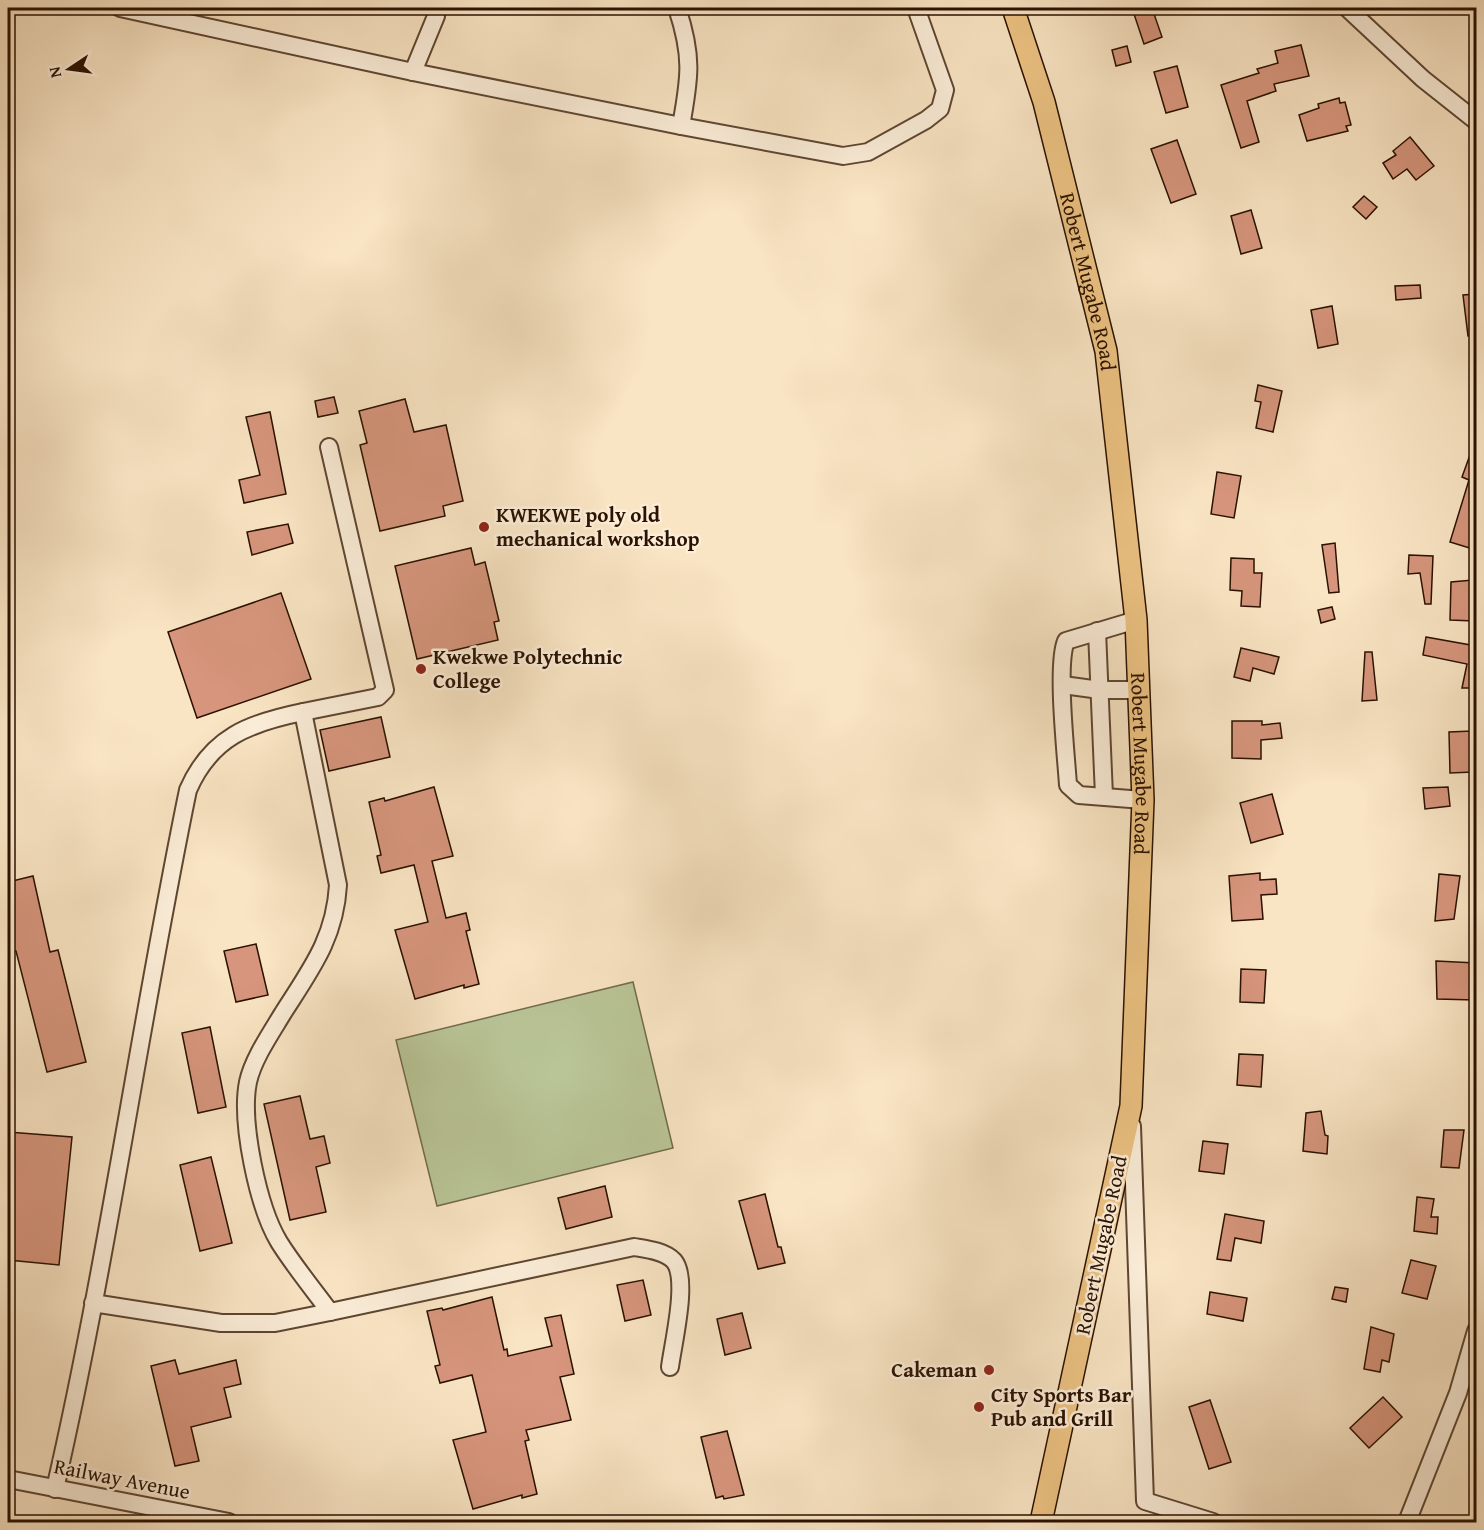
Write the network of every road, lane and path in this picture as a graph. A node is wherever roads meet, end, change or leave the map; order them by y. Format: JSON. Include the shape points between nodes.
{"nodes":[{"id":1,"x":120,"y":8,"type":"edge"},
{"id":2,"x":436,"y":8,"type":"edge"},
{"id":3,"x":677,"y":8,"type":"edge"},
{"id":4,"x":916,"y":8,"type":"edge"},
{"id":5,"x":1013,"y":8,"type":"edge"},
{"id":6,"x":1347,"y":8,"type":"edge"},
{"id":7,"x":176,"y":13,"type":"edge"},
{"id":8,"x":413,"y":72,"type":"junction"},
{"id":9,"x":1476,"y":121,"type":"edge"},
{"id":10,"x":681,"y":126,"type":"junction"},
{"id":11,"x":329,"y":447,"type":"dead end"},
{"id":12,"x":1136,"y":620,"type":"junction"},
{"id":13,"x":1097,"y":631,"type":"junction"},
{"id":14,"x":1063,"y":685,"type":"junction"},
{"id":15,"x":1100,"y":690,"type":"junction"},
{"id":16,"x":1140,"y":690,"type":"junction"},
{"id":17,"x":303,"y":712,"type":"junction"},
{"id":18,"x":1104,"y":796,"type":"junction"},
{"id":19,"x":1143,"y":800,"type":"junction"},
{"id":20,"x":1131,"y":1106,"type":"junction"},
{"id":21,"x":93,"y":1303,"type":"junction"},
{"id":22,"x":330,"y":1312,"type":"junction"},
{"id":23,"x":1476,"y":1331,"type":"edge"},
{"id":24,"x":670,"y":1367,"type":"dead end"},
{"id":25,"x":8,"y":1479,"type":"edge"},
{"id":26,"x":56,"y":1489,"type":"junction"},
{"id":27,"x":229,"y":1522,"type":"edge"},
{"id":28,"x":1041,"y":1522,"type":"edge"},
{"id":29,"x":1213,"y":1522,"type":"edge"},
{"id":30,"x":1407,"y":1522,"type":"edge"}],
"edges":[{"from":1,"to":7,"type":"street"},
{"from":2,"to":8,"type":"street"},
{"from":3,"to":10,"type":"street","via":[[688,41],[689,82]]},
{"from":4,"to":10,"type":"street","via":[[945,90],[940,109],[868,152],[843,156]]},
{"from":5,"to":12,"type":"main road","name":"Robert Mugabe Road","via":[[1044,102],[1106,351]]},
{"from":6,"to":9,"type":"street","via":[[1423,79]]},
{"from":7,"to":8,"type":"street"},
{"from":8,"to":10,"type":"street"},
{"from":11,"to":17,"type":"street","via":[[385,690],[378,697]]},
{"from":12,"to":13,"type":"street"},
{"from":12,"to":16,"type":"main road","name":"Robert Mugabe Road"},
{"from":13,"to":14,"type":"street","via":[[1066,641],[1062,649]]},
{"from":13,"to":15,"type":"street"},
{"from":14,"to":15,"type":"street"},
{"from":14,"to":18,"type":"street","via":[[1068,785],[1079,795]]},
{"from":15,"to":16,"type":"street"},
{"from":15,"to":18,"type":"street"},
{"from":16,"to":19,"type":"main road","name":"Robert Mugabe Road"},
{"from":17,"to":21,"type":"street","via":[[259,721],[235,734],[203,763],[188,790]]},
{"from":17,"to":22,"type":"street","via":[[338,885],[337,910],[330,935],[270,1035],[249,1080],[245,1110],[251,1156],[278,1240]]},
{"from":18,"to":19,"type":"street"},
{"from":19,"to":20,"type":"main road","name":"Robert Mugabe Road"},
{"from":20,"to":28,"type":"main road","name":"Robert Mugabe Road"},
{"from":20,"to":29,"type":"street","via":[[1145,1501]]},
{"from":21,"to":22,"type":"street","via":[[221,1323],[275,1323]]},
{"from":21,"to":26,"type":"street"},
{"from":22,"to":24,"type":"street","via":[[634,1247],[654,1250],[673,1260],[680,1274]]},
{"from":23,"to":30,"type":"street","via":[[1450,1414]]},
{"from":25,"to":26,"type":"street","name":"Railway Avenue"},
{"from":26,"to":27,"type":"street","name":"Railway Avenue"}]}
